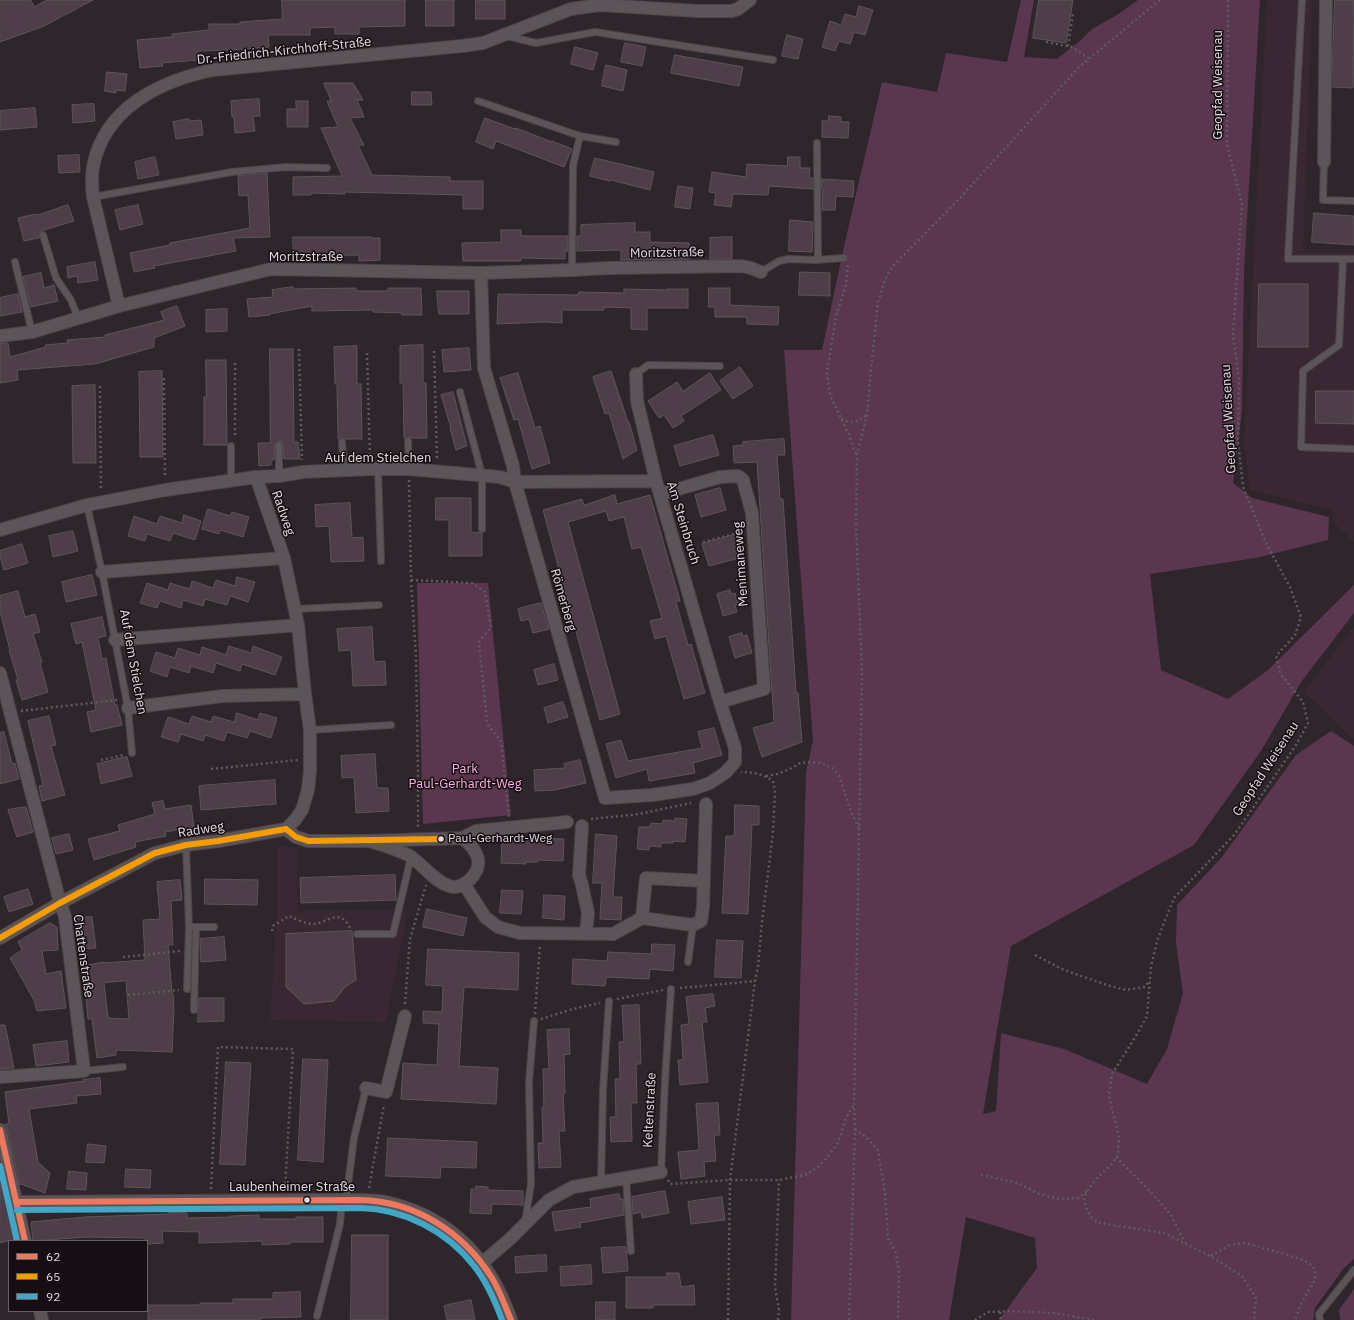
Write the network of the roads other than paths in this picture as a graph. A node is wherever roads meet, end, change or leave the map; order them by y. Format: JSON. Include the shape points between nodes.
{"nodes":[{"id":1,"x":750,"y":0,"type":"edge"},
{"id":2,"x":1302,"y":0,"type":"edge"},
{"id":3,"x":1326,"y":0,"type":"edge"},
{"id":4,"x":630,"y":3,"type":"edge"},
{"id":5,"x":504,"y":35,"type":"junction"},
{"id":6,"x":773,"y":60,"type":"dead end"},
{"id":7,"x":478,"y":101,"type":"dead end"},
{"id":8,"x":580,"y":136,"type":"junction"},
{"id":9,"x":616,"y":142,"type":"dead end"},
{"id":10,"x":817,"y":143,"type":"dead end"},
{"id":11,"x":1324,"y":162,"type":"joint"},
{"id":12,"x":327,"y":168,"type":"dead end"},
{"id":13,"x":93,"y":197,"type":"junction"},
{"id":14,"x":1354,"y":201,"type":"edge"},
{"id":15,"x":43,"y":235,"type":"dead end"},
{"id":16,"x":844,"y":258,"type":"road end"},
{"id":17,"x":1343,"y":259,"type":"junction"},
{"id":18,"x":1354,"y":259,"type":"edge"},
{"id":19,"x":818,"y":260,"type":"junction"},
{"id":20,"x":15,"y":262,"type":"dead end"},
{"id":21,"x":572,"y":270,"type":"junction"},
{"id":22,"x":761,"y":272,"type":"joint"},
{"id":23,"x":481,"y":273,"type":"junction"},
{"id":24,"x":119,"y":306,"type":"junction"},
{"id":25,"x":78,"y":318,"type":"junction"},
{"id":26,"x":32,"y":332,"type":"junction"},
{"id":27,"x":0,"y":336,"type":"edge"},
{"id":28,"x":720,"y":366,"type":"dead end"},
{"id":29,"x":636,"y":374,"type":"joint"},
{"id":30,"x":460,"y":392,"type":"dead end"},
{"id":31,"x":408,"y":441,"type":"dead end"},
{"id":32,"x":342,"y":442,"type":"dead end"},
{"id":33,"x":279,"y":444,"type":"dead end"},
{"id":34,"x":231,"y":446,"type":"road end"},
{"id":35,"x":1354,"y":449,"type":"edge"},
{"id":36,"x":374,"y":469,"type":"junction"},
{"id":37,"x":409,"y":469,"type":"junction"},
{"id":38,"x":344,"y":470,"type":"junction"},
{"id":39,"x":482,"y":475,"type":"junction"},
{"id":40,"x":279,"y":476,"type":"junction"},
{"id":41,"x":256,"y":477,"type":"junction"},
{"id":42,"x":656,"y":480,"type":"junction"},
{"id":43,"x":231,"y":481,"type":"junction"},
{"id":44,"x":515,"y":482,"type":"junction"},
{"id":45,"x":660,"y":494,"type":"junction"},
{"id":46,"x":87,"y":505,"type":"junction"},
{"id":47,"x":482,"y":529,"type":"dead end"},
{"id":48,"x":0,"y":530,"type":"edge"},
{"id":49,"x":284,"y":558,"type":"junction"},
{"id":50,"x":381,"y":562,"type":"dead end"},
{"id":51,"x":102,"y":572,"type":"junction"},
{"id":52,"x":379,"y":605,"type":"dead end"},
{"id":53,"x":296,"y":609,"type":"junction"},
{"id":54,"x":298,"y":625,"type":"junction"},
{"id":55,"x":115,"y":640,"type":"junction"},
{"id":56,"x":0,"y":673,"type":"edge"},
{"id":57,"x":305,"y":694,"type":"junction"},
{"id":58,"x":720,"y":702,"type":"junction"},
{"id":59,"x":127,"y":703,"type":"junction"},
{"id":60,"x":391,"y":725,"type":"dead end"},
{"id":61,"x":310,"y":730,"type":"junction"},
{"id":62,"x":132,"y":753,"type":"road end"},
{"id":63,"x":737,"y":767,"type":"joint"},
{"id":64,"x":706,"y":804,"type":"dead end"},
{"id":65,"x":567,"y":822,"type":"dead end"},
{"id":66,"x":582,"y":826,"type":"dead end"},
{"id":67,"x":286,"y":829,"type":"junction"},
{"id":68,"x":464,"y":837,"type":"junction"},
{"id":69,"x":369,"y":841,"type":"junction"},
{"id":70,"x":186,"y":845,"type":"junction"},
{"id":71,"x":410,"y":857,"type":"junction"},
{"id":72,"x":704,"y":881,"type":"junction"},
{"id":73,"x":464,"y":884,"type":"junction"},
{"id":74,"x":60,"y":903,"type":"junction"},
{"id":75,"x":642,"y":918,"type":"junction"},
{"id":76,"x":693,"y":925,"type":"junction"},
{"id":77,"x":189,"y":927,"type":"junction"},
{"id":78,"x":196,"y":927,"type":"junction"},
{"id":79,"x":214,"y":927,"type":"dead end"},
{"id":80,"x":586,"y":933,"type":"junction"},
{"id":81,"x":357,"y":934,"type":"road end"},
{"id":82,"x":0,"y":938,"type":"edge"},
{"id":83,"x":688,"y":962,"type":"dead end"},
{"id":84,"x":187,"y":989,"type":"road end"},
{"id":85,"x":671,"y":989,"type":"road end"},
{"id":86,"x":609,"y":1001,"type":"road end"},
{"id":87,"x":194,"y":1010,"type":"dead end"},
{"id":88,"x":404,"y":1016,"type":"road end"},
{"id":89,"x":534,"y":1021,"type":"road end"},
{"id":90,"x":122,"y":1067,"type":"dead end"},
{"id":91,"x":84,"y":1071,"type":"junction"},
{"id":92,"x":0,"y":1077,"type":"edge"},
{"id":93,"x":366,"y":1088,"type":"joint"},
{"id":94,"x":0,"y":1130,"type":"edge"},
{"id":95,"x":1,"y":1144,"type":"edge"},
{"id":96,"x":661,"y":1172,"type":"joint"},
{"id":97,"x":626,"y":1178,"type":"junction"},
{"id":98,"x":601,"y":1182,"type":"junction"},
{"id":99,"x":344,"y":1200,"type":"junction"},
{"id":100,"x":17,"y":1202,"type":"junction"},
{"id":101,"x":524,"y":1226,"type":"junction"},
{"id":102,"x":24,"y":1240,"type":"edge"},
{"id":103,"x":632,"y":1251,"type":"dead end"},
{"id":104,"x":482,"y":1263,"type":"junction"},
{"id":105,"x":1354,"y":1270,"type":"edge"},
{"id":106,"x":317,"y":1316,"type":"dead end"},
{"id":107,"x":511,"y":1320,"type":"edge"},
{"id":108,"x":1320,"y":1320,"type":"edge"}],
"edges":[{"from":1,"to":4,"type":"street","name":"Dr.-Friedrich-Kirchhoff-Straße","via":[[732,11],[698,11]]},
{"from":2,"to":17,"type":"lane","via":[[1288,259]]},
{"from":3,"to":11,"type":"street"},
{"from":4,"to":5,"type":"street","name":"Dr.-Friedrich-Kirchhoff-Straße","via":[[570,9]]},
{"from":5,"to":6,"type":"lane","via":[[536,43],[595,32]]},
{"from":5,"to":13,"type":"street","name":"Dr.-Friedrich-Kirchhoff-Straße","via":[[482,43],[462,46],[213,70],[179,79],[146,93],[115,120],[97,151],[92,174]]},
{"from":7,"to":8,"type":"lane"},
{"from":8,"to":9,"type":"lane"},
{"from":8,"to":21,"type":"lane","via":[[573,165]]},
{"from":10,"to":19,"type":"lane"},
{"from":11,"to":14,"type":"lane","via":[[1323,200]]},
{"from":12,"to":13,"type":"lane","via":[[232,172]]},
{"from":13,"to":24,"type":"street","name":"Dr.-Friedrich-Kirchhoff-Straße"},
{"from":15,"to":25,"type":"lane","via":[[56,278],[71,300]]},
{"from":16,"to":19,"type":"lane"},
{"from":17,"to":18,"type":"lane"},
{"from":17,"to":35,"type":"lane","via":[[1339,345],[1302,371],[1301,447]]},
{"from":19,"to":22,"type":"lane","via":[[779,261]]},
{"from":20,"to":26,"type":"lane"},
{"from":21,"to":22,"type":"street","name":"Moritzstraße","via":[[741,266]]},
{"from":21,"to":23,"type":"street","name":"Moritzstraße"},
{"from":23,"to":24,"type":"street","name":"Moritzstraße","via":[[271,269]]},
{"from":23,"to":44,"type":"street","name":"Römerberg","via":[[484,368],[513,466]]},
{"from":24,"to":25,"type":"street","name":"Moritzstraße"},
{"from":25,"to":26,"type":"street","name":"Moritzstraße"},
{"from":26,"to":27,"type":"street","name":"Moritzstraße"},
{"from":28,"to":29,"type":"lane","name":"Am Steinbruch","via":[[648,365]]},
{"from":29,"to":42,"type":"street","name":"Am Steinbruch","via":[[637,401]]},
{"from":30,"to":39,"type":"lane"},
{"from":31,"to":37,"type":"lane"},
{"from":32,"to":38,"type":"lane"},
{"from":33,"to":40,"type":"lane"},
{"from":34,"to":43,"type":"lane"},
{"from":36,"to":37,"type":"street","name":"Auf dem Stielchen"},
{"from":36,"to":38,"type":"street","name":"Auf dem Stielchen"},
{"from":36,"to":50,"type":"lane"},
{"from":37,"to":39,"type":"street","name":"Auf dem Stielchen"},
{"from":38,"to":40,"type":"street","name":"Auf dem Stielchen"},
{"from":39,"to":44,"type":"street","name":"Auf dem Stielchen"},
{"from":39,"to":47,"type":"lane"},
{"from":40,"to":41,"type":"street","name":"Auf dem Stielchen"},
{"from":41,"to":43,"type":"street","name":"Auf dem Stielchen"},
{"from":41,"to":49,"type":"street","name":"Radweg"},
{"from":42,"to":44,"type":"street","name":"Auf dem Stielchen"},
{"from":42,"to":45,"type":"street","name":"Am Steinbruch"},
{"from":43,"to":46,"type":"street","name":"Auf dem Stielchen"},
{"from":44,"to":63,"type":"street","name":"Römerberg","via":[[606,798],[652,795],[693,788],[710,783]]},
{"from":45,"to":58,"type":"street","name":"Am Steinbruch"},
{"from":45,"to":58,"type":"street","name":"Menimaneweg","via":[[720,477],[742,478],[752,513],[764,690]]},
{"from":46,"to":48,"type":"street","name":"Auf dem Stielchen"},
{"from":46,"to":51,"type":"lane","name":"Auf dem Stielchen"},
{"from":49,"to":51,"type":"street"},
{"from":49,"to":53,"type":"street","name":"Radweg"},
{"from":51,"to":55,"type":"lane","name":"Auf dem Stielchen"},
{"from":52,"to":53,"type":"lane"},
{"from":53,"to":54,"type":"street","name":"Radweg"},
{"from":54,"to":55,"type":"street"},
{"from":54,"to":57,"type":"street","name":"Radweg"},
{"from":55,"to":59,"type":"lane","name":"Auf dem Stielchen"},
{"from":56,"to":74,"type":"street","name":"Chattenstraße"},
{"from":57,"to":59,"type":"street","via":[[223,696]]},
{"from":57,"to":61,"type":"street","name":"Radweg"},
{"from":58,"to":63,"type":"street","name":"Am Steinbruch","via":[[735,748]]},
{"from":59,"to":62,"type":"lane","name":"Auf dem Stielchen"},
{"from":60,"to":61,"type":"lane"},
{"from":61,"to":67,"type":"street","name":"Radweg","via":[[308,790],[302,810]]},
{"from":64,"to":72,"type":"street"},
{"from":65,"to":68,"type":"street","via":[[476,831]]},
{"from":66,"to":80,"type":"street","via":[[579,874],[588,913]]},
{"from":67,"to":69,"type":"street","via":[[296,837],[308,841]]},
{"from":67,"to":70,"type":"street","name":"Radweg"},
{"from":68,"to":69,"type":"street"},
{"from":68,"to":73,"type":"street","via":[[474,850],[479,863],[475,874]]},
{"from":69,"to":71,"type":"street","via":[[396,849]]},
{"from":70,"to":74,"type":"street","name":"Radweg","via":[[155,853]]},
{"from":70,"to":77,"type":"lane"},
{"from":71,"to":73,"type":"street","via":[[449,886]]},
{"from":71,"to":81,"type":"lane","via":[[393,934]]},
{"from":72,"to":75,"type":"street","via":[[646,878]]},
{"from":72,"to":76,"type":"street","via":[[701,921]]},
{"from":73,"to":80,"type":"street","via":[[485,917],[498,928],[520,933]]},
{"from":74,"to":82,"type":"street","name":"Radweg"},
{"from":74,"to":91,"type":"street","name":"Chattenstraße","via":[[65,917]]},
{"from":75,"to":76,"type":"street"},
{"from":75,"to":80,"type":"street","via":[[613,934]]},
{"from":76,"to":83,"type":"lane"},
{"from":77,"to":78,"type":"lane"},
{"from":77,"to":84,"type":"lane"},
{"from":78,"to":79,"type":"lane"},
{"from":78,"to":87,"type":"lane"},
{"from":85,"to":96,"type":"lane","name":"Keltenstraße"},
{"from":86,"to":98,"type":"lane","via":[[603,1090]]},
{"from":88,"to":93,"type":"street","via":[[386,1092]]},
{"from":89,"to":101,"type":"lane","via":[[529,1082],[531,1184]]},
{"from":90,"to":91,"type":"lane"},
{"from":91,"to":92,"type":"street"},
{"from":93,"to":99,"type":"lane","via":[[354,1138]]},
{"from":94,"to":95,"type":"street"},
{"from":95,"to":100,"type":"street"},
{"from":96,"to":97,"type":"street"},
{"from":97,"to":98,"type":"street"},
{"from":97,"to":103,"type":"lane"},
{"from":98,"to":101,"type":"street","via":[[573,1187],[549,1200]]},
{"from":99,"to":100,"type":"street","name":"Laubenheimer Straße"},
{"from":99,"to":104,"type":"street","name":"Laubenheimer Straße","via":[[389,1202],[418,1211],[446,1227]]},
{"from":99,"to":106,"type":"lane"},
{"from":100,"to":102,"type":"street"},
{"from":101,"to":104,"type":"street"},
{"from":104,"to":107,"type":"street","name":"Laubenheimer Straße","via":[[505,1301]]},
{"from":105,"to":108,"type":"lane","via":[[1319,1314]]}]}
